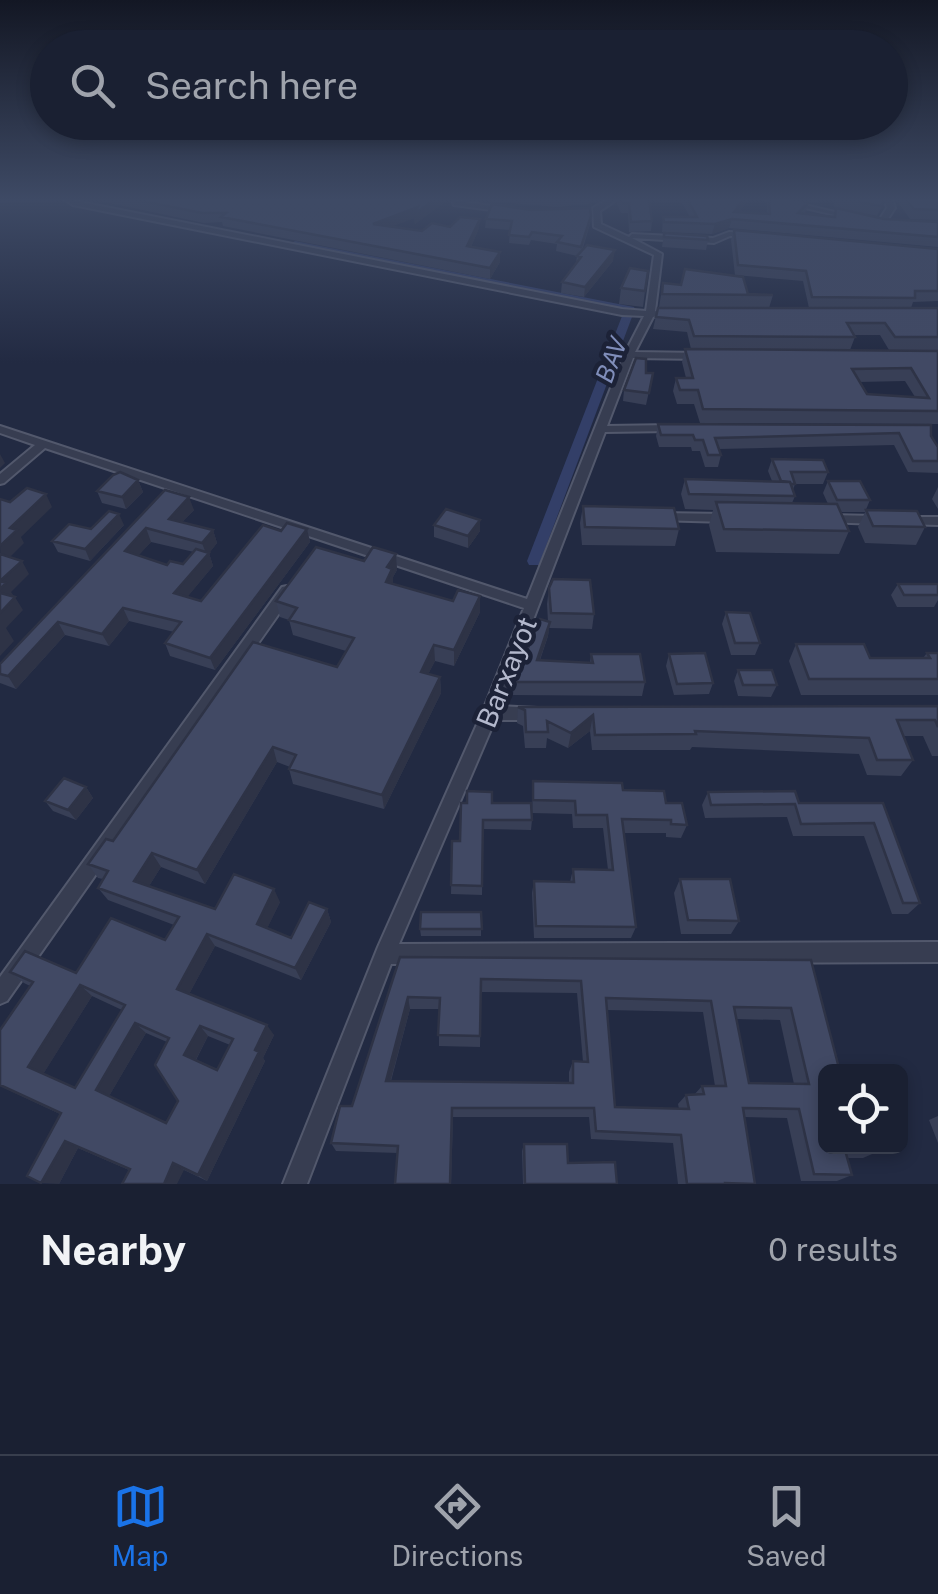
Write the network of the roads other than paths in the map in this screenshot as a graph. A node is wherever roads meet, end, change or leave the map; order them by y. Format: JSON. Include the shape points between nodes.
{"nodes":[{"id":1,"x":336,"y":253,"type":"edge"},
{"id":2,"x":658,"y":253,"type":"edge"},
{"id":3,"x":635,"y":313,"type":"junction"},
{"id":4,"x":669,"y":314,"type":"edge"},
{"id":5,"x":629,"y":355,"type":"junction"},
{"id":6,"x":718,"y":356,"type":"edge"},
{"id":7,"x":679,"y":428,"type":"edge"},
{"id":8,"x":0,"y":429,"type":"edge"},
{"id":9,"x":602,"y":429,"type":"junction"},
{"id":10,"x":42,"y":444,"type":"junction"},
{"id":11,"x":0,"y":480,"type":"edge"},
{"id":12,"x":171,"y":489,"type":"junction"},
{"id":13,"x":158,"y":503,"type":"edge"},
{"id":14,"x":564,"y":515,"type":"junction"},
{"id":15,"x":584,"y":516,"type":"edge"},
{"id":16,"x":643,"y":516,"type":"edge"},
{"id":17,"x":741,"y":518,"type":"edge"},
{"id":18,"x":820,"y":519,"type":"edge"},
{"id":19,"x":938,"y":521,"type":"edge"},
{"id":20,"x":325,"y":537,"type":"junction"},
{"id":21,"x":314,"y":553,"type":"edge"},
{"id":22,"x":302,"y":568,"type":"edge"},
{"id":23,"x":532,"y":606,"type":"junction"},
{"id":24,"x":490,"y":713,"type":"junction"},
{"id":25,"x":549,"y":713,"type":"edge"},
{"id":26,"x":938,"y":952,"type":"edge"},
{"id":27,"x":386,"y":954,"type":"junction"},
{"id":28,"x":0,"y":994,"type":"edge"},
{"id":29,"x":295,"y":1184,"type":"edge"}],
"edges":[{"from":1,"to":3,"type":"street"},
{"from":2,"to":3,"type":"street","name":"Barxayot"},
{"from":3,"to":4,"type":"street"},
{"from":3,"to":5,"type":"street","name":"Barxayot"},
{"from":5,"to":6,"type":"street"},
{"from":5,"to":9,"type":"street","name":"Barxayot"},
{"from":7,"to":9,"type":"street"},
{"from":8,"to":10,"type":"street"},
{"from":9,"to":14,"type":"street","name":"Barxayot"},
{"from":10,"to":11,"type":"street"},
{"from":10,"to":12,"type":"street"},
{"from":12,"to":13,"type":"street"},
{"from":12,"to":20,"type":"street"},
{"from":14,"to":15,"type":"street"},
{"from":14,"to":23,"type":"street","name":"Barxayot"},
{"from":16,"to":17,"type":"street"},
{"from":18,"to":19,"type":"street"},
{"from":20,"to":21,"type":"street"},
{"from":20,"to":23,"type":"street"},
{"from":22,"to":28,"type":"street"},
{"from":23,"to":24,"type":"street","name":"Barxayot"},
{"from":24,"to":25,"type":"street"},
{"from":24,"to":27,"type":"street","name":"Barxayot"},
{"from":26,"to":27,"type":"street"},
{"from":27,"to":29,"type":"street","name":"Barxayot"}]}
